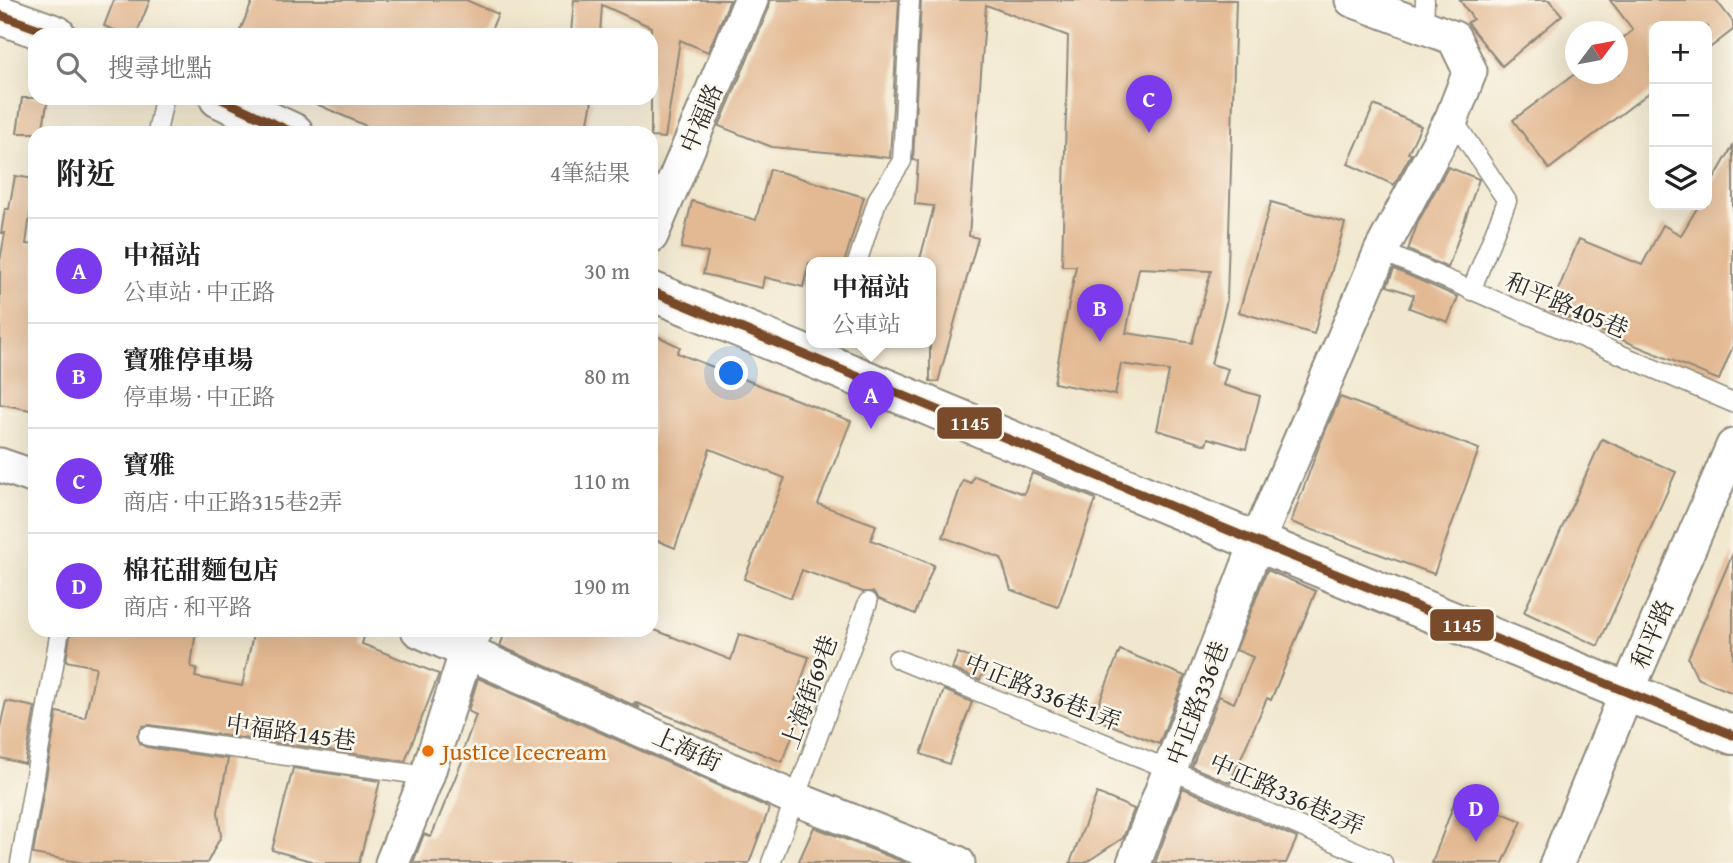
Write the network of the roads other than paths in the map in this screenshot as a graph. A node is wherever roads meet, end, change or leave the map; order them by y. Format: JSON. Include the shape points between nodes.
{"nodes":[{"id":1,"x":751,"y":0,"type":"edge"},
{"id":2,"x":909,"y":0,"type":"edge"},
{"id":3,"x":1352,"y":0,"type":"edge"},
{"id":4,"x":1424,"y":13,"type":"edge"},
{"id":5,"x":0,"y":15,"type":"edge"},
{"id":6,"x":36,"y":28,"type":"edge"},
{"id":7,"x":163,"y":105,"type":"edge"},
{"id":8,"x":234,"y":105,"type":"edge"},
{"id":9,"x":1452,"y":118,"type":"junction"},
{"id":10,"x":158,"y":126,"type":"edge"},
{"id":11,"x":279,"y":126,"type":"edge"},
{"id":12,"x":658,"y":219,"type":"edge"},
{"id":13,"x":1381,"y":251,"type":"junction"},
{"id":14,"x":859,"y":257,"type":"edge"},
{"id":15,"x":1471,"y":290,"type":"junction"},
{"id":16,"x":658,"y":293,"type":"edge"},
{"id":17,"x":806,"y":345,"type":"edge"},
{"id":18,"x":828,"y":353,"type":"edge"},
{"id":19,"x":1733,"y":403,"type":"edge"},
{"id":20,"x":1733,"y":446,"type":"edge"},
{"id":21,"x":0,"y":465,"type":"edge"},
{"id":22,"x":28,"y":475,"type":"edge"},
{"id":23,"x":1257,"y":542,"type":"junction"},
{"id":24,"x":868,"y":602,"type":"dead end"},
{"id":25,"x":59,"y":637,"type":"edge"},
{"id":26,"x":471,"y":640,"type":"edge"},
{"id":27,"x":897,"y":659,"type":"dead end"},
{"id":28,"x":1627,"y":692,"type":"junction"},
{"id":29,"x":1733,"y":735,"type":"edge"},
{"id":30,"x":148,"y":736,"type":"dead end"},
{"id":31,"x":1171,"y":770,"type":"junction"},
{"id":32,"x":427,"y":776,"type":"junction"},
{"id":33,"x":796,"y":799,"type":"junction"},
{"id":34,"x":943,"y":860,"type":"edge"},
{"id":35,"x":20,"y":863,"type":"edge"},
{"id":36,"x":392,"y":863,"type":"edge"},
{"id":37,"x":771,"y":863,"type":"edge"},
{"id":38,"x":1134,"y":863,"type":"edge"},
{"id":39,"x":1383,"y":863,"type":"edge"},
{"id":40,"x":1557,"y":863,"type":"edge"}],
"edges":[{"from":1,"to":12,"type":"street","name":"中福路"},
{"from":2,"to":14,"type":"lane","via":[[902,161],[878,198]]},
{"from":3,"to":4,"type":"street"},
{"from":4,"to":9,"type":"street","name":"中正路336巷","via":[[1454,38],[1470,71]]},
{"from":5,"to":6,"type":"main road"},
{"from":7,"to":10,"type":"lane"},
{"from":8,"to":11,"type":"main road"},
{"from":9,"to":13,"type":"street","name":"中正路336巷"},
{"from":9,"to":15,"type":"lane","via":[[1507,201]]},
{"from":13,"to":15,"type":"lane","name":"和平路405巷"},
{"from":13,"to":23,"type":"street","name":"中正路336巷"},
{"from":15,"to":19,"type":"lane","name":"和平路405巷"},
{"from":16,"to":17,"type":"main road"},
{"from":18,"to":23,"type":"main road"},
{"from":20,"to":28,"type":"street","name":"和平路"},
{"from":21,"to":22,"type":"street"},
{"from":23,"to":28,"type":"main road"},
{"from":23,"to":31,"type":"street","name":"中正路336巷"},
{"from":24,"to":33,"type":"lane","name":"上海街69巷"},
{"from":25,"to":35,"type":"lane"},
{"from":26,"to":32,"type":"street"},
{"from":26,"to":33,"type":"street","name":"上海街"},
{"from":27,"to":31,"type":"lane","name":"中正路336巷1弄"},
{"from":28,"to":29,"type":"main road"},
{"from":28,"to":40,"type":"street","name":"和平路"},
{"from":30,"to":32,"type":"lane","name":"中福路145巷"},
{"from":31,"to":38,"type":"street","name":"中正路336巷"},
{"from":31,"to":39,"type":"lane","name":"中正路336巷2弄"},
{"from":32,"to":36,"type":"street"},
{"from":33,"to":34,"type":"street","name":"上海街"},
{"from":33,"to":37,"type":"lane","name":"上海街69巷"}]}
